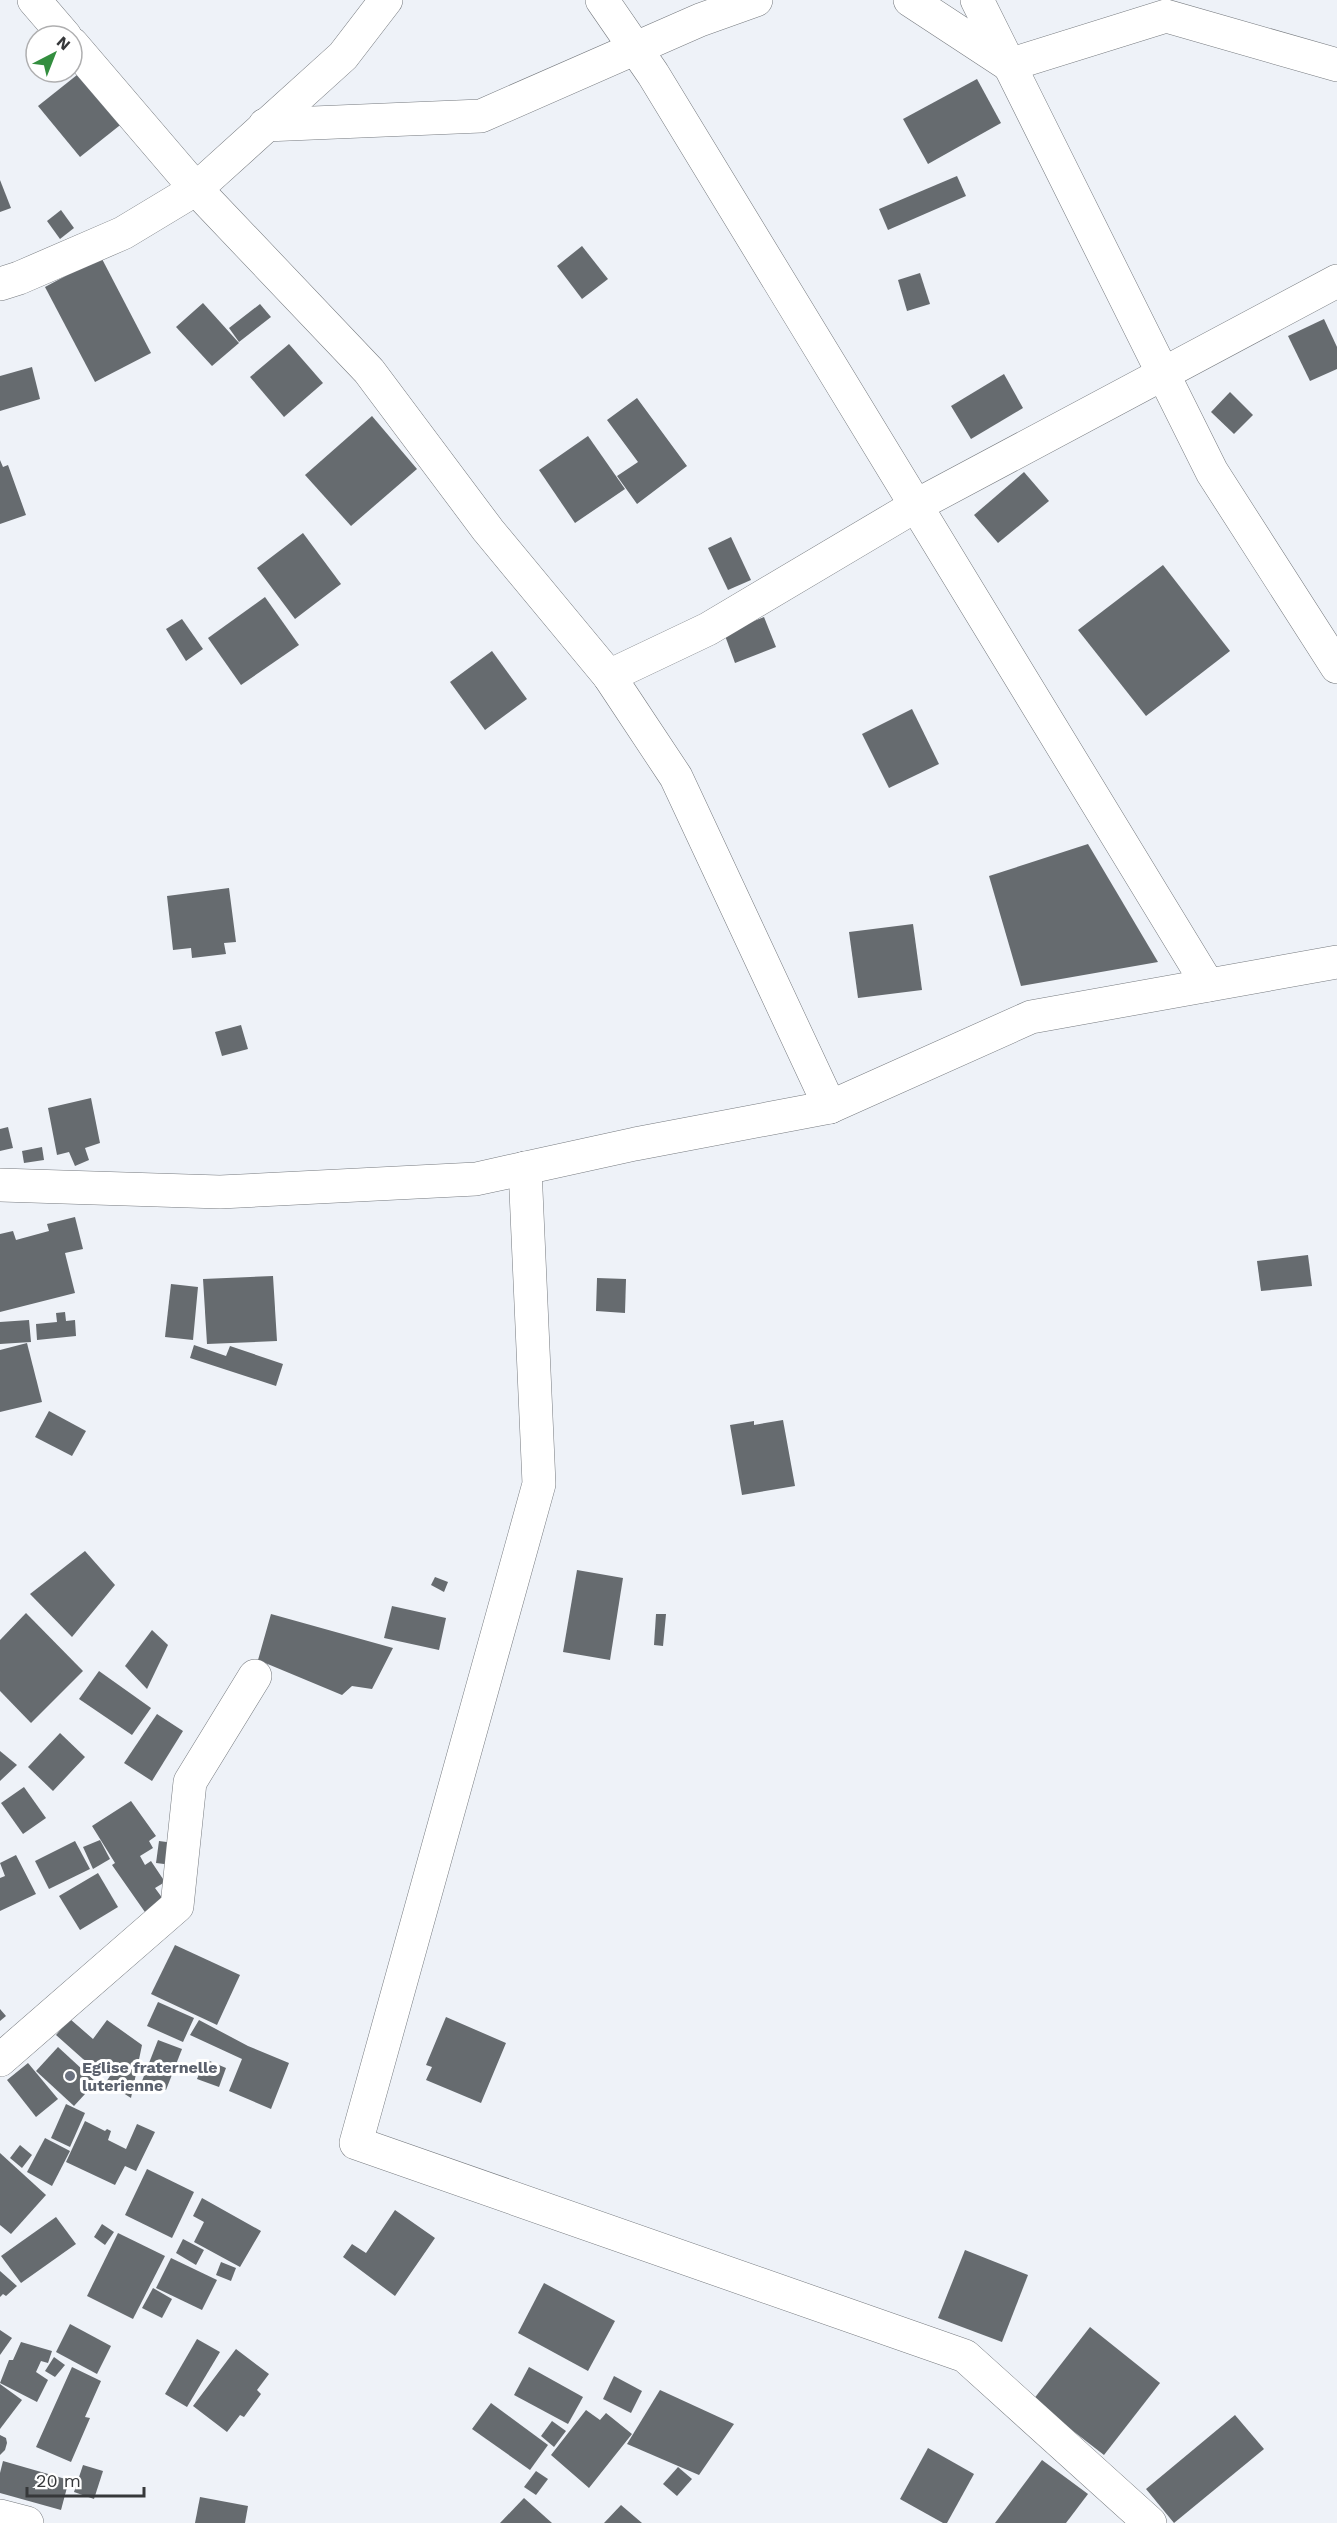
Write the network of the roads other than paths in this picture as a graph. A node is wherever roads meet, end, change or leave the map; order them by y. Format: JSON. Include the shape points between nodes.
{"nodes":[{"id":1,"x":34,"y":0,"type":"edge"},
{"id":2,"x":386,"y":0,"type":"edge"},
{"id":3,"x":602,"y":0,"type":"edge"},
{"id":4,"x":756,"y":0,"type":"edge"},
{"id":5,"x":910,"y":0,"type":"edge"},
{"id":6,"x":977,"y":0,"type":"edge"},
{"id":7,"x":55,"y":24,"type":"edge"},
{"id":8,"x":635,"y":48,"type":"junction"},
{"id":9,"x":84,"y":58,"type":"edge"},
{"id":10,"x":1009,"y":65,"type":"junction"},
{"id":11,"x":1337,"y":65,"type":"edge"},
{"id":12,"x":265,"y":125,"type":"junction"},
{"id":13,"x":196,"y":189,"type":"junction"},
{"id":14,"x":1337,"y":281,"type":"edge"},
{"id":15,"x":0,"y":284,"type":"edge"},
{"id":16,"x":1163,"y":375,"type":"junction"},
{"id":17,"x":917,"y":505,"type":"junction"},
{"id":18,"x":1337,"y":667,"type":"edge"},
{"id":19,"x":609,"y":676,"type":"junction"},
{"id":20,"x":1337,"y":962,"type":"edge"},
{"id":21,"x":1208,"y":985,"type":"junction"},
{"id":22,"x":830,"y":1107,"type":"junction"},
{"id":23,"x":525,"y":1168,"type":"junction"},
{"id":24,"x":0,"y":1185,"type":"edge"},
{"id":25,"x":255,"y":1676,"type":"dead end"},
{"id":26,"x":0,"y":2060,"type":"edge"},
{"id":27,"x":0,"y":2516,"type":"edge"},
{"id":28,"x":27,"y":2523,"type":"edge"},
{"id":29,"x":1150,"y":2523,"type":"edge"}],
"edges":[{"from":1,"to":7,"type":"street"},
{"from":2,"to":12,"type":"street","via":[[343,56]]},
{"from":3,"to":8,"type":"street"},
{"from":4,"to":8,"type":"street"},
{"from":5,"to":10,"type":"street"},
{"from":6,"to":10,"type":"street"},
{"from":8,"to":12,"type":"street","via":[[481,116]]},
{"from":8,"to":17,"type":"street"},
{"from":9,"to":13,"type":"street"},
{"from":10,"to":11,"type":"street","via":[[1166,16]]},
{"from":10,"to":16,"type":"street"},
{"from":12,"to":13,"type":"street"},
{"from":13,"to":15,"type":"street","via":[[123,234]]},
{"from":13,"to":19,"type":"street","via":[[369,371],[488,530]]},
{"from":14,"to":16,"type":"street"},
{"from":16,"to":17,"type":"street"},
{"from":16,"to":18,"type":"street","via":[[1212,472]]},
{"from":17,"to":19,"type":"street","via":[[708,629]]},
{"from":17,"to":21,"type":"street"},
{"from":19,"to":22,"type":"street","via":[[676,777]]},
{"from":20,"to":21,"type":"street"},
{"from":21,"to":22,"type":"street","via":[[1031,1017]]},
{"from":22,"to":23,"type":"street"},
{"from":23,"to":24,"type":"street","via":[[476,1179],[220,1192]]},
{"from":23,"to":29,"type":"street","via":[[539,1484],[356,2144],[965,2356]]},
{"from":25,"to":26,"type":"street","via":[[189,1782],[177,1906]]},
{"from":27,"to":28,"type":"street"}]}
